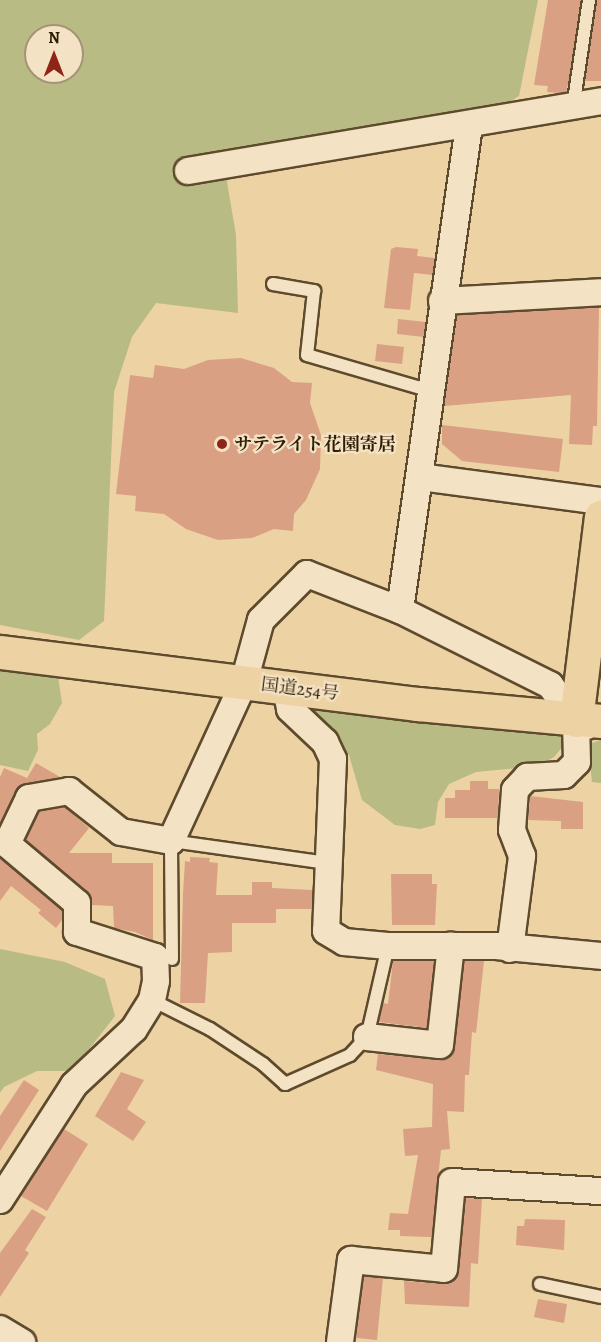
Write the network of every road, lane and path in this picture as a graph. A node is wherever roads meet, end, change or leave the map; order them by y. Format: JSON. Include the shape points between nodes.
{"nodes":[{"id":1,"x":589,"y":0,"type":"edge"},
{"id":2,"x":601,"y":101,"type":"edge"},
{"id":3,"x":573,"y":106,"type":"junction"},
{"id":4,"x":469,"y":126,"type":"junction"},
{"id":5,"x":188,"y":171,"type":"dead end"},
{"id":6,"x":273,"y":284,"type":"dead end"},
{"id":7,"x":601,"y":292,"type":"edge"},
{"id":8,"x":442,"y":301,"type":"junction"},
{"id":9,"x":431,"y":391,"type":"junction"},
{"id":10,"x":421,"y":477,"type":"junction"},
{"id":11,"x":601,"y":501,"type":"edge"},
{"id":12,"x":601,"y":517,"type":"edge"},
{"id":13,"x":400,"y":610,"type":"junction"},
{"id":14,"x":0,"y":652,"type":"edge"},
{"id":15,"x":244,"y":682,"type":"junction"},
{"id":16,"x":286,"y":688,"type":"junction"},
{"id":17,"x":593,"y":726,"type":"edge"},
{"id":18,"x":171,"y":841,"type":"junction"},
{"id":19,"x":328,"y":863,"type":"junction"},
{"id":20,"x":388,"y":946,"type":"junction"},
{"id":21,"x":452,"y":946,"type":"junction"},
{"id":22,"x":510,"y":949,"type":"junction"},
{"id":23,"x":601,"y":957,"type":"edge"},
{"id":24,"x":172,"y":958,"type":"dead end"},
{"id":25,"x":152,"y":1000,"type":"junction"},
{"id":26,"x":367,"y":1037,"type":"junction"},
{"id":27,"x":601,"y":1191,"type":"edge"},
{"id":28,"x":0,"y":1200,"type":"edge"},
{"id":29,"x":540,"y":1284,"type":"dead end"},
{"id":30,"x":601,"y":1297,"type":"edge"},
{"id":31,"x":0,"y":1329,"type":"edge"},
{"id":32,"x":22,"y":1342,"type":"edge"},
{"id":33,"x":340,"y":1342,"type":"edge"}],
"edges":[{"from":1,"to":3,"type":"lane"},
{"from":2,"to":3,"type":"street"},
{"from":3,"to":4,"type":"street"},
{"from":4,"to":5,"type":"street"},
{"from":4,"to":8,"type":"street"},
{"from":6,"to":9,"type":"lane","via":[[314,291],[307,355]]},
{"from":7,"to":8,"type":"street"},
{"from":8,"to":9,"type":"street"},
{"from":9,"to":10,"type":"street"},
{"from":10,"to":11,"type":"street"},
{"from":10,"to":13,"type":"street"},
{"from":12,"to":17,"type":"main road"},
{"from":13,"to":15,"type":"street","via":[[307,574],[261,620]]},
{"from":13,"to":17,"type":"street","via":[[550,685]]},
{"from":14,"to":15,"type":"main road","name":"国道254号"},
{"from":15,"to":16,"type":"main road","name":"国道254号"},
{"from":15,"to":18,"type":"street"},
{"from":16,"to":17,"type":"main road","name":"国道254号"},
{"from":16,"to":19,"type":"street","via":[[290,710],[325,742],[333,759]]},
{"from":17,"to":22,"type":"street","via":[[577,762],[564,776],[527,777],[514,790],[512,830],[522,856]]},
{"from":18,"to":19,"type":"lane"},
{"from":18,"to":24,"type":"lane"},
{"from":18,"to":25,"type":"street","via":[[121,832],[69,791],[29,798],[7,844],[77,903],[77,932],[154,957],[156,981]]},
{"from":19,"to":20,"type":"street","via":[[326,931],[344,942]]},
{"from":20,"to":21,"type":"street"},
{"from":20,"to":26,"type":"lane"},
{"from":21,"to":22,"type":"street"},
{"from":21,"to":26,"type":"street","via":[[440,1045]]},
{"from":22,"to":23,"type":"street"},
{"from":25,"to":26,"type":"lane","via":[[210,1029],[263,1064],[285,1084],[350,1055]]},
{"from":25,"to":28,"type":"street","via":[[134,1029],[74,1085]]},
{"from":27,"to":33,"type":"street","via":[[452,1182],[444,1269],[351,1260]]},
{"from":29,"to":30,"type":"lane"},
{"from":31,"to":32,"type":"street"}]}
